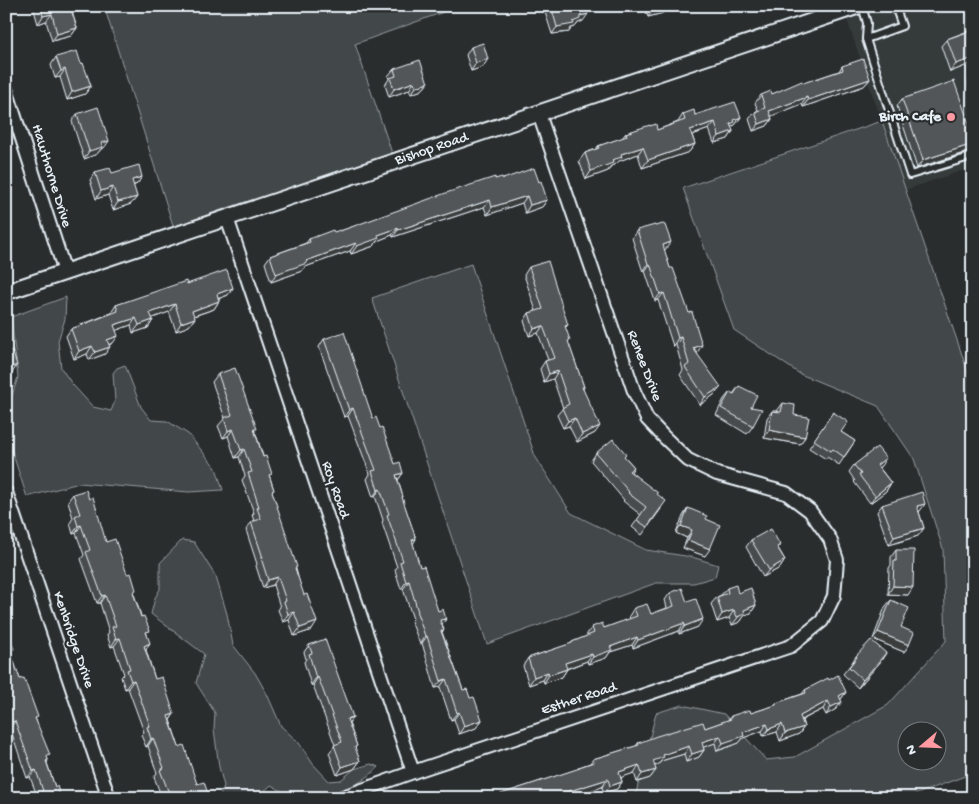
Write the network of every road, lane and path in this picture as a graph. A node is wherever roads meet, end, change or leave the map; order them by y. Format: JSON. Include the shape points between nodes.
{"nodes":[{"id":1,"x":858,"y":6,"type":"edge"},
{"id":2,"x":862,"y":6,"type":"edge"},
{"id":3,"x":895,"y":6,"type":"edge"},
{"id":4,"x":831,"y":10,"type":"edge"},
{"id":5,"x":866,"y":39,"type":"junction"},
{"id":6,"x":6,"y":89,"type":"edge"},
{"id":7,"x":539,"y":114,"type":"junction"},
{"id":8,"x":973,"y":156,"type":"edge"},
{"id":9,"x":227,"y":218,"type":"junction"},
{"id":10,"x":65,"y":272,"type":"junction"},
{"id":11,"x":6,"y":292,"type":"edge"},
{"id":12,"x":6,"y":492,"type":"edge"},
{"id":13,"x":822,"y":621,"type":"joint"},
{"id":14,"x":413,"y":772,"type":"junction"},
{"id":15,"x":109,"y":798,"type":"edge"},
{"id":16,"x":340,"y":798,"type":"edge"}],
"edges":[{"from":1,"to":4,"type":"street","name":"Bishop Road"},
{"from":2,"to":5,"type":"lane","via":[[867,23]]},
{"from":3,"to":5,"type":"lane","via":[[902,26]]},
{"from":4,"to":7,"type":"street","name":"Bishop Road"},
{"from":5,"to":8,"type":"lane","via":[[910,175]]},
{"from":6,"to":10,"type":"street","name":"Hawthorne Drive"},
{"from":7,"to":9,"type":"street","name":"Bishop Road"},
{"from":7,"to":13,"type":"street","name":"Renee Drive","via":[[634,391],[647,419],[688,460],[717,474],[786,493],[810,511],[830,539],[837,560],[834,596]]},
{"from":9,"to":10,"type":"street","name":"Bishop Road"},
{"from":9,"to":14,"type":"street","name":"Roy Road"},
{"from":10,"to":11,"type":"street","name":"Bishop Road"},
{"from":12,"to":15,"type":"street","name":"Kenbridge Drive"},
{"from":13,"to":14,"type":"street","name":"Esther Road","via":[[791,646]]},
{"from":14,"to":16,"type":"street","name":"Esther Road"}]}
